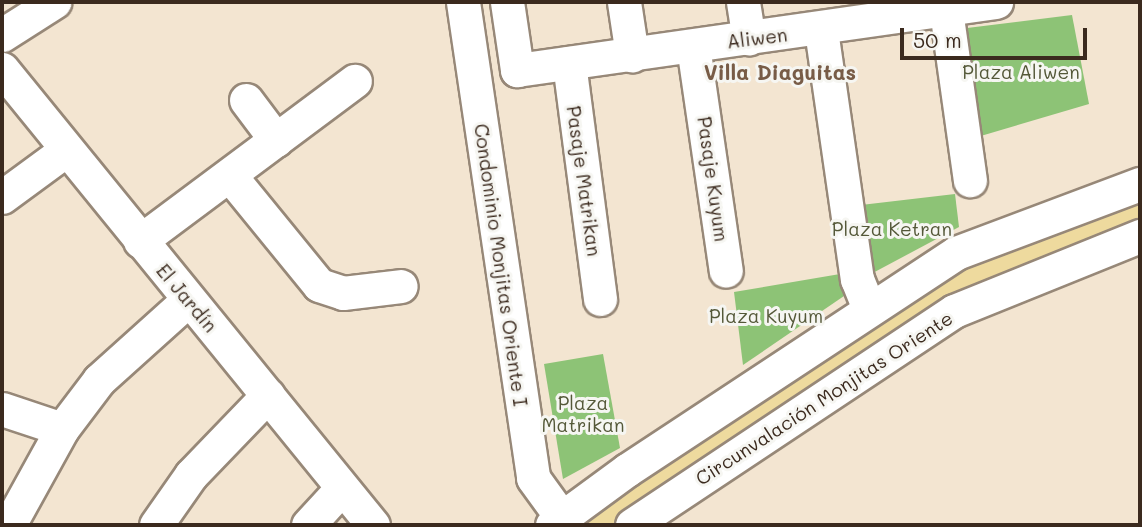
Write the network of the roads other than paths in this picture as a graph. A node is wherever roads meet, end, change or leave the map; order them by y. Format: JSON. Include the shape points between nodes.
{"nodes":[{"id":1,"x":54,"y":2,"type":"edge"},
{"id":2,"x":463,"y":2,"type":"edge"},
{"id":3,"x":508,"y":2,"type":"edge"},
{"id":4,"x":624,"y":2,"type":"edge"},
{"id":5,"x":743,"y":2,"type":"edge"},
{"id":6,"x":972,"y":5,"type":"edge"},
{"id":7,"x":860,"y":12,"type":"edge"},
{"id":8,"x":821,"y":30,"type":"junction"},
{"id":9,"x":2,"y":35,"type":"edge"},
{"id":10,"x":748,"y":39,"type":"junction"},
{"id":11,"x":693,"y":46,"type":"junction"},
{"id":12,"x":632,"y":55,"type":"junction"},
{"id":13,"x":569,"y":63,"type":"junction"},
{"id":14,"x":2,"y":69,"type":"edge"},
{"id":15,"x":355,"y":81,"type":"dead end"},
{"id":16,"x":246,"y":100,"type":"dead end"},
{"id":17,"x":276,"y":140,"type":"junction"},
{"id":18,"x":66,"y":150,"type":"junction"},
{"id":19,"x":231,"y":177,"type":"junction"},
{"id":20,"x":970,"y":180,"type":"dead end"},
{"id":21,"x":1140,"y":184,"type":"edge"},
{"id":22,"x":2,"y":197,"type":"edge"},
{"id":23,"x":1140,"y":236,"type":"edge"},
{"id":24,"x":140,"y":241,"type":"junction"},
{"id":25,"x":726,"y":271,"type":"dead end"},
{"id":26,"x":401,"y":286,"type":"dead end"},
{"id":27,"x":600,"y":299,"type":"dead end"},
{"id":28,"x":188,"y":300,"type":"junction"},
{"id":29,"x":869,"y":308,"type":"junction"},
{"id":30,"x":268,"y":395,"type":"junction"},
{"id":31,"x":2,"y":409,"type":"edge"},
{"id":32,"x":62,"y":429,"type":"junction"},
{"id":33,"x":342,"y":488,"type":"junction"},
{"id":34,"x":557,"y":522,"type":"edge"},
{"id":35,"x":9,"y":525,"type":"edge"},
{"id":36,"x":156,"y":525,"type":"edge"},
{"id":37,"x":308,"y":525,"type":"edge"},
{"id":38,"x":373,"y":525,"type":"edge"},
{"id":39,"x":632,"y":525,"type":"edge"}],
"edges":[{"from":1,"to":9,"type":"street"},
{"from":2,"to":34,"type":"street","name":"Condominio Monjitas Oriente I","via":[[533,478]]},
{"from":3,"to":13,"type":"street","name":"Aliwen","via":[[517,70]]},
{"from":4,"to":12,"type":"street"},
{"from":5,"to":10,"type":"street"},
{"from":6,"to":7,"type":"street","name":"Aliwen"},
{"from":6,"to":20,"type":"street"},
{"from":7,"to":8,"type":"street","name":"Aliwen"},
{"from":8,"to":10,"type":"street","name":"Aliwen"},
{"from":8,"to":29,"type":"street","via":[[858,279]]},
{"from":10,"to":11,"type":"street","name":"Aliwen"},
{"from":11,"to":12,"type":"street","name":"Aliwen"},
{"from":11,"to":25,"type":"street","name":"Pasaje Kuyum"},
{"from":12,"to":13,"type":"street","name":"Aliwen"},
{"from":13,"to":27,"type":"street","name":"Pasaje Matrikan"},
{"from":14,"to":18,"type":"street","name":"El Jardín"},
{"from":15,"to":17,"type":"street"},
{"from":16,"to":17,"type":"street"},
{"from":17,"to":19,"type":"street"},
{"from":18,"to":22,"type":"street"},
{"from":18,"to":24,"type":"street","name":"El Jardín"},
{"from":19,"to":24,"type":"street"},
{"from":19,"to":26,"type":"street","via":[[319,285],[343,293]]},
{"from":21,"to":29,"type":"street","via":[[956,253]]},
{"from":23,"to":39,"type":"street","name":"Circunvalación Monjitas Oriente","via":[[954,311]]},
{"from":24,"to":28,"type":"street","name":"El Jardín"},
{"from":28,"to":30,"type":"street","name":"El Jardín"},
{"from":28,"to":32,"type":"street","via":[[99,380]]},
{"from":29,"to":34,"type":"street"},
{"from":30,"to":33,"type":"street","name":"El Jardín"},
{"from":30,"to":36,"type":"street","via":[[191,475]]},
{"from":31,"to":32,"type":"street"},
{"from":32,"to":35,"type":"street"},
{"from":33,"to":37,"type":"street"},
{"from":33,"to":38,"type":"street","name":"El Jardín"}]}
